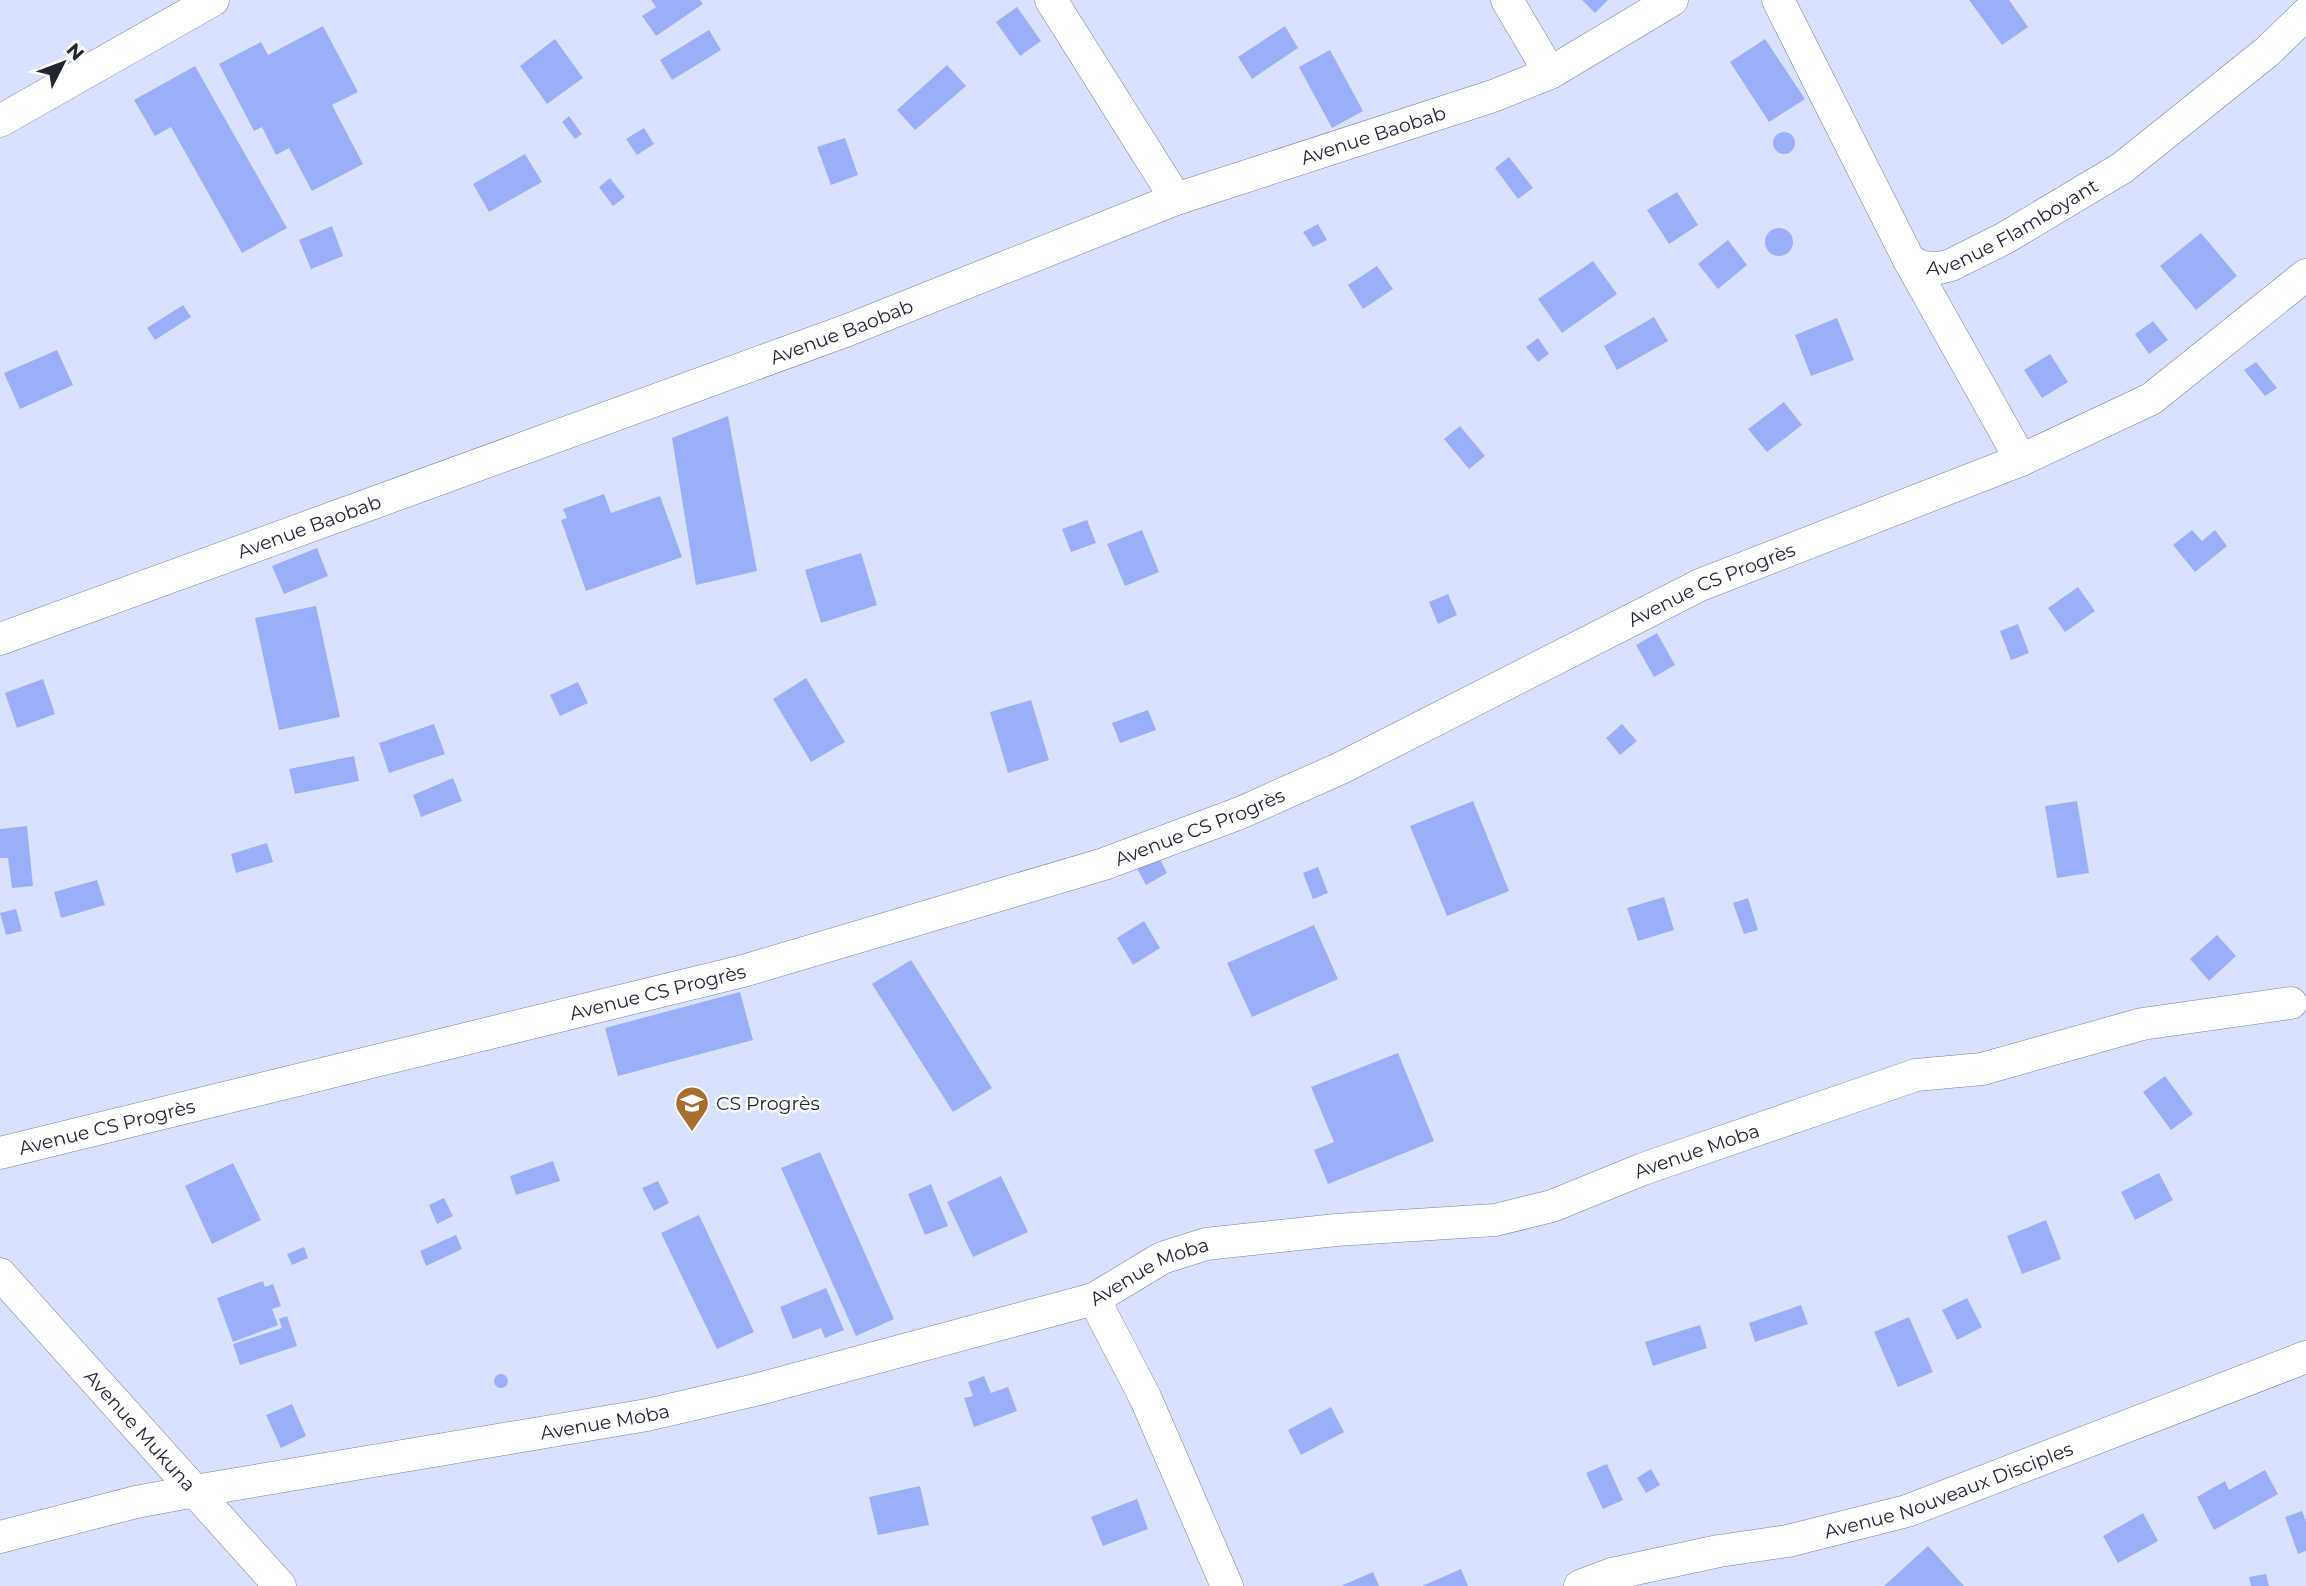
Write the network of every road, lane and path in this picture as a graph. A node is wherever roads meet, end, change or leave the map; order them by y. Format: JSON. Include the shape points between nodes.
{"nodes":[{"id":1,"x":213,"y":0,"type":"edge"},
{"id":2,"x":1051,"y":0,"type":"edge"},
{"id":3,"x":1507,"y":0,"type":"edge"},
{"id":4,"x":1672,"y":0,"type":"edge"},
{"id":5,"x":1778,"y":0,"type":"edge"},
{"id":6,"x":2306,"y":15,"type":"edge"},
{"id":7,"x":1550,"y":73,"type":"junction"},
{"id":8,"x":0,"y":121,"type":"edge"},
{"id":9,"x":1176,"y":199,"type":"junction"},
{"id":10,"x":1909,"y":260,"type":"junction"},
{"id":11,"x":2306,"y":275,"type":"edge"},
{"id":12,"x":2021,"y":460,"type":"junction"},
{"id":13,"x":0,"y":639,"type":"edge"},
{"id":14,"x":2291,"y":1003,"type":"dead end"},
{"id":15,"x":0,"y":1153,"type":"edge"},
{"id":16,"x":0,"y":1274,"type":"edge"},
{"id":17,"x":1094,"y":1299,"type":"junction"},
{"id":18,"x":2306,"y":1357,"type":"edge"},
{"id":19,"x":195,"y":1491,"type":"junction"},
{"id":20,"x":0,"y":1537,"type":"edge"},
{"id":21,"x":280,"y":1586,"type":"edge"},
{"id":22,"x":1227,"y":1586,"type":"edge"},
{"id":23,"x":1580,"y":1586,"type":"edge"}],
"edges":[{"from":1,"to":8,"type":"street"},
{"from":2,"to":9,"type":"street"},
{"from":3,"to":7,"type":"street"},
{"from":4,"to":7,"type":"street","name":"Avenue Baobab"},
{"from":5,"to":10,"type":"street","name":"Avenue Flamboyant"},
{"from":6,"to":10,"type":"street","name":"Avenue Flamboyant","via":[[2268,51],[2122,167],[1951,265],[1922,267]]},
{"from":7,"to":9,"type":"street","name":"Avenue Baobab","via":[[1493,96]]},
{"from":9,"to":13,"type":"street","name":"Avenue Baobab","via":[[848,330]]},
{"from":10,"to":12,"type":"street"},
{"from":11,"to":12,"type":"street","name":"Avenue CS Progrès","via":[[2151,399]]},
{"from":12,"to":15,"type":"street","name":"Avenue CS Progrès","via":[[1700,585],[1341,768],[1240,813],[1104,864],[743,971]]},
{"from":14,"to":17,"type":"street","name":"Avenue Moba","via":[[2143,1024],[1982,1069],[1916,1075],[1643,1169],[1552,1206],[1495,1220],[1206,1244],[1162,1258]]},
{"from":16,"to":19,"type":"street","name":"Avenue Mukuna"},
{"from":17,"to":19,"type":"street","name":"Avenue Moba","via":[[647,1415]]},
{"from":17,"to":22,"type":"street","via":[[1145,1396]]},
{"from":18,"to":23,"type":"street","name":"Avenue Nouveaux Disciples","via":[[1907,1511],[1788,1541],[1612,1573]]},
{"from":19,"to":20,"type":"street","name":"Avenue Moba"},
{"from":19,"to":21,"type":"street","name":"Avenue Mukuna"}]}
